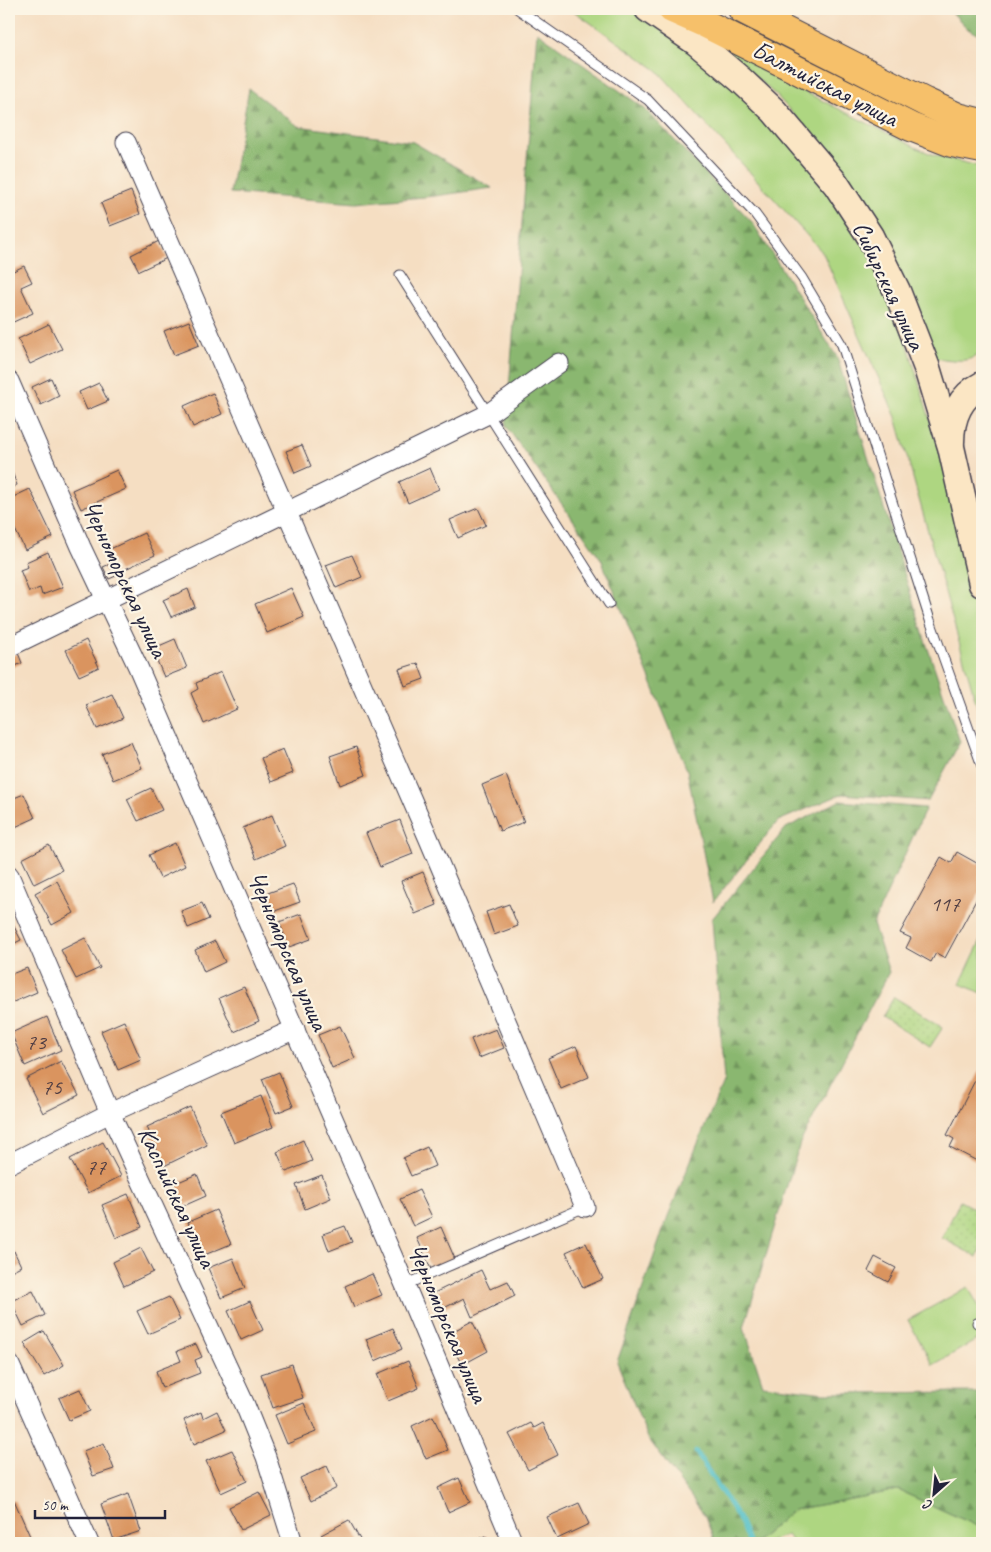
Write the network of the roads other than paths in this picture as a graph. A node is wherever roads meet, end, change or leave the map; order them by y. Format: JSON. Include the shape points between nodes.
{"nodes":[{"id":1,"x":518,"y":9,"type":"edge"},
{"id":2,"x":648,"y":9,"type":"edge"},
{"id":3,"x":672,"y":9,"type":"edge"},
{"id":4,"x":742,"y":9,"type":"edge"},
{"id":5,"x":982,"y":123,"type":"edge"},
{"id":6,"x":126,"y":142,"type":"dead end"},
{"id":7,"x":982,"y":149,"type":"edge"},
{"id":8,"x":400,"y":275,"type":"dead end"},
{"id":9,"x":559,"y":363,"type":"dead end"},
{"id":10,"x":9,"y":381,"type":"edge"},
{"id":11,"x":982,"y":385,"type":"edge"},
{"id":12,"x":488,"y":414,"type":"junction"},
{"id":13,"x":951,"y":447,"type":"junction"},
{"id":14,"x":287,"y":513,"type":"junction"},
{"id":15,"x":982,"y":584,"type":"edge"},
{"id":16,"x":106,"y":599,"type":"junction"},
{"id":17,"x":608,"y":604,"type":"dead end"},
{"id":18,"x":9,"y":647,"type":"edge"},
{"id":19,"x":982,"y":766,"type":"edge"},
{"id":20,"x":9,"y":875,"type":"edge"},
{"id":21,"x":295,"y":1028,"type":"junction"},
{"id":22,"x":110,"y":1113,"type":"junction"},
{"id":23,"x":9,"y":1164,"type":"edge"},
{"id":24,"x":585,"y":1207,"type":"joint"},
{"id":25,"x":405,"y":1285,"type":"junction"},
{"id":26,"x":9,"y":1362,"type":"edge"},
{"id":27,"x":90,"y":1543,"type":"edge"},
{"id":28,"x":293,"y":1543,"type":"edge"},
{"id":29,"x":513,"y":1543,"type":"edge"}],
"edges":[{"from":1,"to":19,"type":"lane","via":[[648,100],[755,214],[802,278],[842,345],[930,620]]},
{"from":2,"to":13,"type":"main road","name":"Сибирская улица","via":[[696,42],[742,80],[776,112],[836,184],[870,236],[897,291],[927,368]]},
{"from":3,"to":7,"type":"main road","name":"Балтийская улица","via":[[911,128],[952,143]]},
{"from":4,"to":5,"type":"main road","name":"Балтийская улица","via":[[925,102],[958,117]]},
{"from":6,"to":14,"type":"street"},
{"from":8,"to":12,"type":"lane"},
{"from":9,"to":12,"type":"street"},
{"from":10,"to":16,"type":"street","name":"Черноморская улица"},
{"from":11,"to":13,"type":"main road","via":[[964,398],[958,407],[951,431]]},
{"from":12,"to":14,"type":"street"},
{"from":12,"to":17,"type":"lane"},
{"from":13,"to":15,"type":"main road","name":"Сибирская улица"},
{"from":14,"to":16,"type":"street"},
{"from":14,"to":24,"type":"street"},
{"from":16,"to":18,"type":"street"},
{"from":16,"to":21,"type":"street","name":"Черноморская улица"},
{"from":20,"to":22,"type":"street","name":"Каспийская улица"},
{"from":21,"to":22,"type":"street"},
{"from":21,"to":25,"type":"street","name":"Черноморская улица"},
{"from":22,"to":23,"type":"street"},
{"from":22,"to":28,"type":"street","name":"Каспийская улица","via":[[246,1405]]},
{"from":24,"to":25,"type":"lane"},
{"from":25,"to":29,"type":"street","name":"Черноморская улица"},
{"from":26,"to":27,"type":"street"}]}
